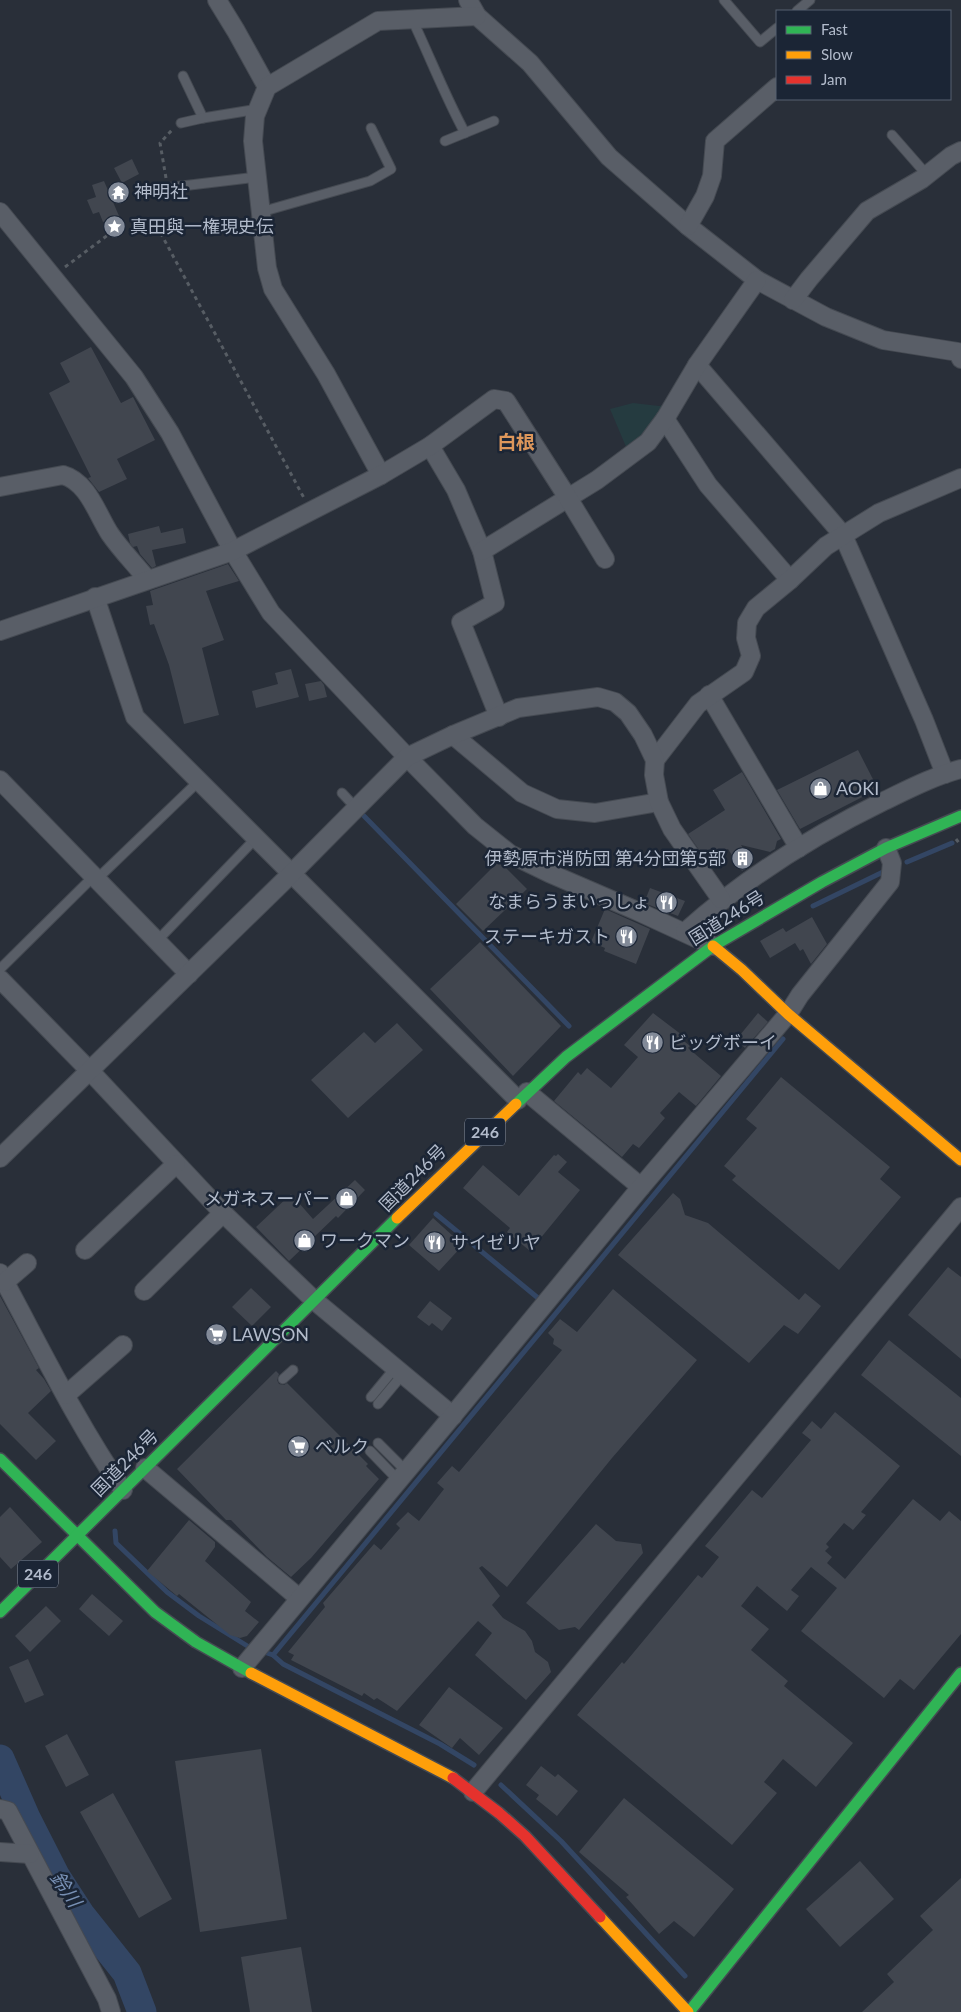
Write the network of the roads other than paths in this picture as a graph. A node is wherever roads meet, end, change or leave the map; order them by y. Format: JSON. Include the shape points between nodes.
{"nodes":[{"id":1,"x":216,"y":0,"type":"edge"},
{"id":2,"x":468,"y":0,"type":"edge"},
{"id":3,"x":724,"y":0,"type":"edge"},
{"id":4,"x":810,"y":0,"type":"edge"},
{"id":5,"x":798,"y":10,"type":"edge"},
{"id":6,"x":477,"y":16,"type":"junction"},
{"id":7,"x":412,"y":19,"type":"junction"},
{"id":8,"x":776,"y":29,"type":"edge"},
{"id":9,"x":183,"y":76,"type":"dead end"},
{"id":10,"x":267,"y":87,"type":"junction"},
{"id":11,"x":776,"y":88,"type":"edge"},
{"id":12,"x":258,"y":109,"type":"junction"},
{"id":13,"x":203,"y":118,"type":"junction"},
{"id":14,"x":494,"y":121,"type":"dead end"},
{"id":15,"x":181,"y":124,"type":"road end"},
{"id":16,"x":371,"y":128,"type":"dead end"},
{"id":17,"x":465,"y":133,"type":"junction"},
{"id":18,"x":892,"y":135,"type":"dead end"},
{"id":19,"x":445,"y":141,"type":"dead end"},
{"id":20,"x":961,"y":151,"type":"edge"},
{"id":21,"x":927,"y":175,"type":"junction"},
{"id":22,"x":257,"y":177,"type":"junction"},
{"id":23,"x":166,"y":188,"type":"road end"},
{"id":24,"x":0,"y":212,"type":"edge"},
{"id":25,"x":261,"y":212,"type":"junction"},
{"id":26,"x":688,"y":226,"type":"junction"},
{"id":27,"x":757,"y":280,"type":"junction"},
{"id":28,"x":793,"y":300,"type":"junction"},
{"id":29,"x":960,"y":354,"type":"edge"},
{"id":30,"x":697,"y":365,"type":"junction"},
{"id":31,"x":665,"y":418,"type":"junction"},
{"id":32,"x":430,"y":446,"type":"junction"},
{"id":33,"x":380,"y":475,"type":"junction"},
{"id":34,"x":961,"y":478,"type":"edge"},
{"id":35,"x":0,"y":487,"type":"edge"},
{"id":36,"x":568,"y":498,"type":"junction"},
{"id":37,"x":843,"y":535,"type":"junction"},
{"id":38,"x":233,"y":551,"type":"junction"},
{"id":39,"x":482,"y":551,"type":"junction"},
{"id":40,"x":605,"y":559,"type":"dead end"},
{"id":41,"x":147,"y":579,"type":"junction"},
{"id":42,"x":790,"y":580,"type":"junction"},
{"id":43,"x":95,"y":597,"type":"junction"},
{"id":44,"x":0,"y":632,"type":"edge"},
{"id":45,"x":709,"y":695,"type":"junction"},
{"id":46,"x":499,"y":717,"type":"junction"},
{"id":47,"x":453,"y":735,"type":"junction"},
{"id":48,"x":407,"y":757,"type":"junction"},
{"id":49,"x":655,"y":760,"type":"junction"},
{"id":50,"x":956,"y":774,"type":"edge"},
{"id":51,"x":0,"y":780,"type":"edge"},
{"id":52,"x":200,"y":780,"type":"junction"},
{"id":53,"x":342,"y":793,"type":"dead end"},
{"id":54,"x":659,"y":802,"type":"junction"},
{"id":55,"x":356,"y":808,"type":"junction"},
{"id":56,"x":961,"y":816,"type":"edge"},
{"id":57,"x":256,"y":838,"type":"junction"},
{"id":58,"x":798,"y":848,"type":"junction"},
{"id":59,"x":886,"y":848,"type":"junction"},
{"id":60,"x":292,"y":873,"type":"junction"},
{"id":61,"x":96,"y":877,"type":"junction"},
{"id":62,"x":721,"y":900,"type":"junction"},
{"id":63,"x":685,"y":932,"type":"junction"},
{"id":64,"x":157,"y":941,"type":"junction"},
{"id":65,"x":713,"y":946,"type":"junction"},
{"id":66,"x":0,"y":969,"type":"edge"},
{"id":67,"x":189,"y":974,"type":"junction"},
{"id":68,"x":0,"y":979,"type":"edge"},
{"id":69,"x":788,"y":1014,"type":"junction"},
{"id":70,"x":90,"y":1071,"type":"junction"},
{"id":71,"x":523,"y":1096,"type":"junction"},
{"id":72,"x":0,"y":1158,"type":"edge"},
{"id":73,"x":961,"y":1160,"type":"edge"},
{"id":74,"x":176,"y":1164,"type":"junction"},
{"id":75,"x":641,"y":1187,"type":"junction"},
{"id":76,"x":961,"y":1207,"type":"edge"},
{"id":77,"x":223,"y":1213,"type":"junction"},
{"id":78,"x":85,"y":1250,"type":"dead end"},
{"id":79,"x":27,"y":1263,"type":"dead end"},
{"id":80,"x":3,"y":1278,"type":"edge"},
{"id":81,"x":144,"y":1290,"type":"dead end"},
{"id":82,"x":316,"y":1301,"type":"junction"},
{"id":83,"x":123,"y":1345,"type":"dead end"},
{"id":84,"x":293,"y":1370,"type":"dead end"},
{"id":85,"x":399,"y":1371,"type":"junction"},
{"id":86,"x":283,"y":1379,"type":"dead end"},
{"id":87,"x":66,"y":1395,"type":"junction"},
{"id":88,"x":371,"y":1397,"type":"dead end"},
{"id":89,"x":378,"y":1404,"type":"dead end"},
{"id":90,"x":453,"y":1416,"type":"junction"},
{"id":91,"x":378,"y":1443,"type":"dead end"},
{"id":92,"x":370,"y":1452,"type":"dead end"},
{"id":93,"x":0,"y":1459,"type":"edge"},
{"id":94,"x":145,"y":1468,"type":"junction"},
{"id":95,"x":402,"y":1476,"type":"junction"},
{"id":96,"x":123,"y":1490,"type":"junction"},
{"id":97,"x":76,"y":1536,"type":"junction"},
{"id":98,"x":300,"y":1598,"type":"junction"},
{"id":99,"x":0,"y":1612,"type":"edge"},
{"id":100,"x":242,"y":1668,"type":"junction"},
{"id":101,"x":961,"y":1673,"type":"edge"},
{"id":102,"x":473,"y":1792,"type":"junction"},
{"id":103,"x":0,"y":1810,"type":"edge"},
{"id":104,"x":0,"y":1852,"type":"edge"},
{"id":105,"x":30,"y":1854,"type":"junction"},
{"id":106,"x":111,"y":2012,"type":"edge"},
{"id":107,"x":688,"y":2012,"type":"edge"}],
"edges":[{"from":1,"to":10,"type":"street"},
{"from":2,"to":6,"type":"street"},
{"from":3,"to":8,"type":"lane","via":[[760,42]]},
{"from":4,"to":5,"type":"lane"},
{"from":6,"to":7,"type":"street"},
{"from":6,"to":26,"type":"street","via":[[530,63],[610,157]]},
{"from":7,"to":10,"type":"street","via":[[378,20]]},
{"from":7,"to":17,"type":"lane"},
{"from":9,"to":13,"type":"lane"},
{"from":10,"to":12,"type":"street"},
{"from":11,"to":26,"type":"street","via":[[715,141],[712,176]]},
{"from":12,"to":13,"type":"lane"},
{"from":12,"to":22,"type":"street","via":[[253,141]]},
{"from":13,"to":15,"type":"lane"},
{"from":14,"to":17,"type":"lane"},
{"from":16,"to":25,"type":"lane","via":[[391,169],[370,181]]},
{"from":17,"to":19,"type":"lane"},
{"from":18,"to":21,"type":"lane"},
{"from":20,"to":21,"type":"street"},
{"from":21,"to":28,"type":"street","via":[[867,211]]},
{"from":22,"to":23,"type":"lane"},
{"from":22,"to":25,"type":"street"},
{"from":24,"to":38,"type":"street","via":[[134,377],[170,432]]},
{"from":25,"to":33,"type":"street","via":[[267,268],[273,289],[326,374]]},
{"from":26,"to":27,"type":"street"},
{"from":27,"to":28,"type":"street"},
{"from":27,"to":30,"type":"street"},
{"from":28,"to":29,"type":"street","via":[[883,340]]},
{"from":30,"to":31,"type":"street"},
{"from":30,"to":37,"type":"street"},
{"from":31,"to":36,"type":"street","via":[[648,442]]},
{"from":31,"to":42,"type":"street","via":[[708,485]]},
{"from":32,"to":33,"type":"street"},
{"from":32,"to":36,"type":"street","via":[[494,399],[506,401]]},
{"from":32,"to":39,"type":"street","via":[[456,490]]},
{"from":33,"to":38,"type":"street"},
{"from":34,"to":37,"type":"street","via":[[879,513]]},
{"from":35,"to":41,"type":"street","via":[[63,475],[72,477],[82,486],[110,534]]},
{"from":36,"to":39,"type":"street"},
{"from":36,"to":40,"type":"street"},
{"from":37,"to":42,"type":"street","via":[[826,546]]},
{"from":37,"to":50,"type":"street"},
{"from":38,"to":41,"type":"street"},
{"from":38,"to":48,"type":"street","via":[[271,613]]},
{"from":39,"to":46,"type":"street","via":[[496,604],[461,622]]},
{"from":41,"to":43,"type":"street"},
{"from":42,"to":45,"type":"street","via":[[756,608],[747,623],[750,656],[744,672]]},
{"from":43,"to":44,"type":"street"},
{"from":43,"to":52,"type":"street","via":[[136,718]]},
{"from":45,"to":49,"type":"street","via":[[698,704]]},
{"from":45,"to":58,"type":"street"},
{"from":46,"to":47,"type":"street"},
{"from":46,"to":49,"type":"street","via":[[518,708],[598,697],[615,702],[628,713]]},
{"from":47,"to":48,"type":"street"},
{"from":47,"to":54,"type":"street","via":[[522,794],[556,809],[595,813]]},
{"from":48,"to":55,"type":"street"},
{"from":48,"to":63,"type":"street","via":[[475,826],[510,854]]},
{"from":49,"to":54,"type":"street"},
{"from":50,"to":58,"type":"street","via":[[921,783],[856,814]]},
{"from":51,"to":61,"type":"street"},
{"from":52,"to":57,"type":"street"},
{"from":52,"to":61,"type":"lane"},
{"from":53,"to":55,"type":"lane"},
{"from":54,"to":62,"type":"street","via":[[672,829]]},
{"from":55,"to":60,"type":"street"},
{"from":56,"to":59,"type":"main road","name":"国道246号","number":"246"},
{"from":57,"to":60,"type":"street"},
{"from":57,"to":64,"type":"lane"},
{"from":58,"to":62,"type":"street"},
{"from":59,"to":65,"type":"main road","name":"国道246号","number":"246"},
{"from":59,"to":69,"type":"street","via":[[892,863],[890,882]]},
{"from":60,"to":67,"type":"street"},
{"from":60,"to":71,"type":"street"},
{"from":61,"to":64,"type":"street"},
{"from":61,"to":66,"type":"lane"},
{"from":62,"to":63,"type":"street"},
{"from":63,"to":65,"type":"street"},
{"from":64,"to":67,"type":"street"},
{"from":65,"to":69,"type":"main road","via":[[729,956]]},
{"from":65,"to":71,"type":"main road","name":"国道246号","number":"246","via":[[566,1057]]},
{"from":67,"to":70,"type":"street"},
{"from":68,"to":70,"type":"street"},
{"from":69,"to":73,"type":"main road"},
{"from":69,"to":75,"type":"street"},
{"from":70,"to":72,"type":"street"},
{"from":70,"to":74,"type":"street"},
{"from":71,"to":75,"type":"street"},
{"from":71,"to":82,"type":"main road","name":"国道246号","number":"246"},
{"from":74,"to":77,"type":"street"},
{"from":74,"to":78,"type":"street"},
{"from":75,"to":90,"type":"street"},
{"from":76,"to":102,"type":"street"},
{"from":77,"to":81,"type":"street"},
{"from":77,"to":82,"type":"street"},
{"from":79,"to":80,"type":"street"},
{"from":80,"to":87,"type":"street"},
{"from":82,"to":85,"type":"street"},
{"from":82,"to":94,"type":"main road","name":"国道246号","number":"246"},
{"from":83,"to":87,"type":"street"},
{"from":84,"to":86,"type":"lane"},
{"from":85,"to":88,"type":"lane"},
{"from":85,"to":89,"type":"lane"},
{"from":85,"to":90,"type":"street"},
{"from":87,"to":96,"type":"street"},
{"from":90,"to":95,"type":"street"},
{"from":91,"to":95,"type":"lane"},
{"from":92,"to":95,"type":"lane"},
{"from":93,"to":97,"type":"main road"},
{"from":94,"to":96,"type":"main road","name":"国道246号","number":"246"},
{"from":94,"to":98,"type":"street"},
{"from":95,"to":98,"type":"street"},
{"from":96,"to":97,"type":"main road","name":"国道246号","number":"246"},
{"from":97,"to":99,"type":"main road","name":"国道246号","number":"246"},
{"from":97,"to":100,"type":"main road","via":[[154,1612],[196,1642]]},
{"from":98,"to":100,"type":"street"},
{"from":100,"to":102,"type":"main road","via":[[430,1765]]},
{"from":101,"to":107,"type":"main road"},
{"from":102,"to":107,"type":"main road","via":[[525,1836]]},
{"from":103,"to":105,"type":"street","via":[[8,1811]]},
{"from":104,"to":105,"type":"street"},
{"from":105,"to":106,"type":"street"}]}
